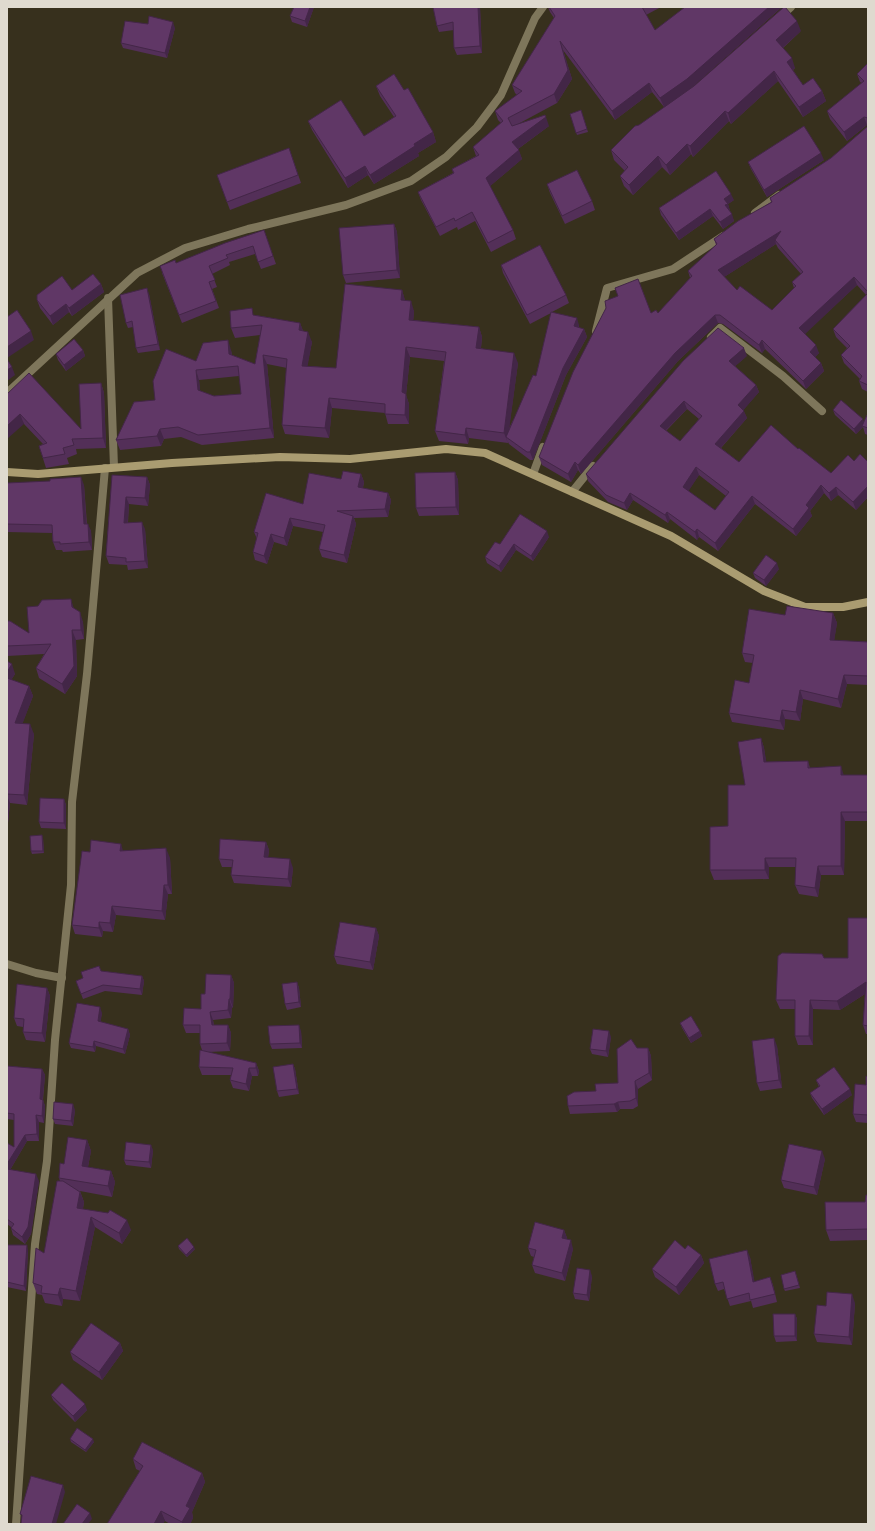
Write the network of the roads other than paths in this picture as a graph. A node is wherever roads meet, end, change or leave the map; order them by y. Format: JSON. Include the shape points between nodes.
{"nodes":[{"id":1,"x":543,"y":7,"type":"edge"},
{"id":2,"x":791,"y":7,"type":"edge"},
{"id":3,"x":774,"y":22,"type":"edge"},
{"id":4,"x":787,"y":190,"type":"edge"},
{"id":5,"x":745,"y":220,"type":"edge"},
{"id":6,"x":733,"y":229,"type":"edge"},
{"id":7,"x":108,"y":298,"type":"junction"},
{"id":8,"x":593,"y":336,"type":"edge"},
{"id":9,"x":704,"y":344,"type":"edge"},
{"id":10,"x":7,"y":393,"type":"edge"},
{"id":11,"x":822,"y":411,"type":"dead end"},
{"id":12,"x":546,"y":439,"type":"edge"},
{"id":13,"x":598,"y":461,"type":"edge"},
{"id":14,"x":114,"y":467,"type":"junction"},
{"id":15,"x":105,"y":468,"type":"junction"},
{"id":16,"x":7,"y":472,"type":"edge"},
{"id":17,"x":533,"y":474,"type":"junction"},
{"id":18,"x":572,"y":492,"type":"junction"},
{"id":19,"x":868,"y":602,"type":"edge"},
{"id":20,"x":7,"y":964,"type":"edge"},
{"id":21,"x":62,"y":978,"type":"junction"},
{"id":22,"x":16,"y":1524,"type":"edge"}],
"edges":[{"from":1,"to":7,"type":"street","via":[[535,18],[501,95],[477,127],[446,157],[411,181],[346,205],[248,229],[185,248],[136,273]]},
{"from":2,"to":3,"type":"street"},
{"from":4,"to":5,"type":"street"},
{"from":6,"to":8,"type":"street","via":[[673,270],[607,288],[597,330]]},
{"from":7,"to":10,"type":"street"},
{"from":7,"to":14,"type":"street"},
{"from":9,"to":11,"type":"street","via":[[720,328],[783,376]]},
{"from":12,"to":17,"type":"street"},
{"from":13,"to":18,"type":"street"},
{"from":14,"to":15,"type":"main road"},
{"from":14,"to":17,"type":"main road","via":[[280,457],[350,459],[446,449],[485,452]]},
{"from":15,"to":16,"type":"main road","via":[[38,474]]},
{"from":15,"to":21,"type":"street","via":[[87,674],[72,802],[71,885]]},
{"from":17,"to":18,"type":"main road"},
{"from":18,"to":19,"type":"main road","via":[[672,536],[764,591],[805,607],[843,607]]},
{"from":20,"to":21,"type":"street"},
{"from":21,"to":22,"type":"street","via":[[47,1161],[35,1244]]}]}
